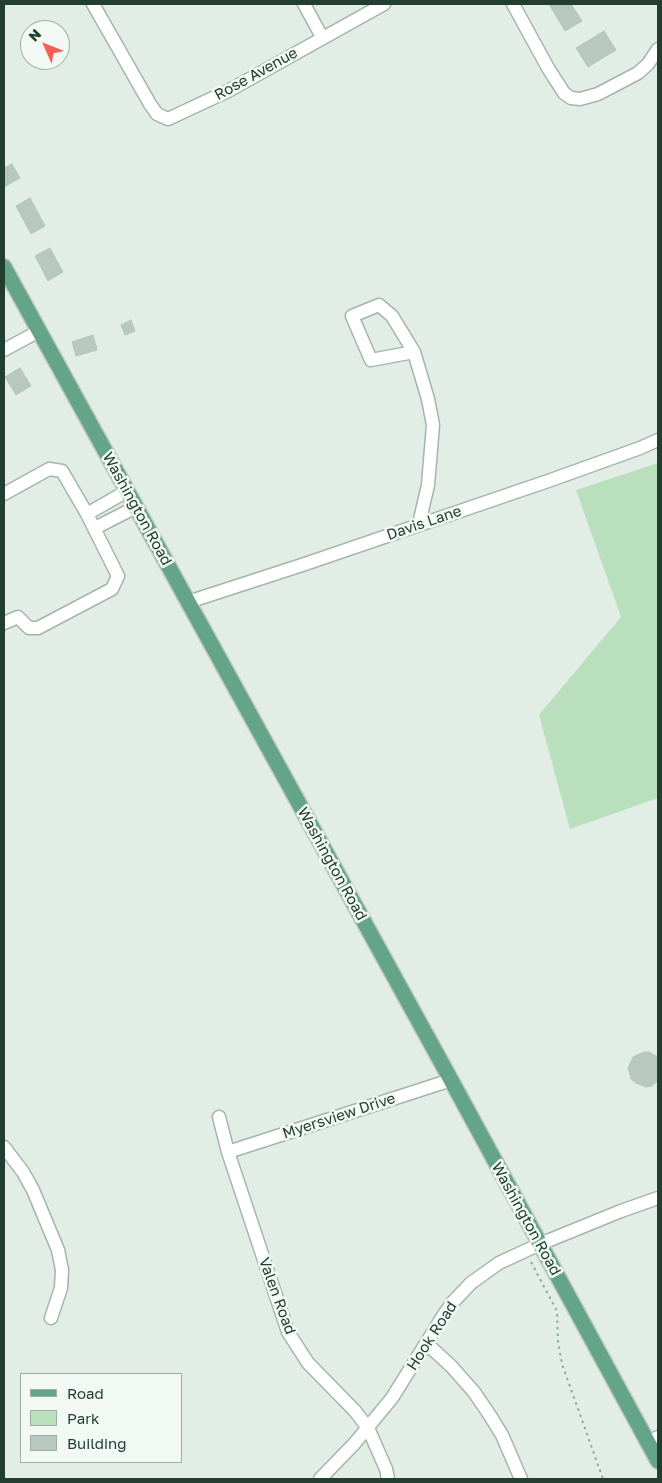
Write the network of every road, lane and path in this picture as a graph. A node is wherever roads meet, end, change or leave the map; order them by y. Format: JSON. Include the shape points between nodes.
{"nodes":[{"id":1,"x":93,"y":4,"type":"edge"},
{"id":2,"x":304,"y":4,"type":"edge"},
{"id":3,"x":384,"y":4,"type":"edge"},
{"id":4,"x":513,"y":4,"type":"edge"},
{"id":5,"x":322,"y":37,"type":"junction"},
{"id":6,"x":658,"y":49,"type":"edge"},
{"id":7,"x":4,"y":267,"type":"edge"},
{"id":8,"x":39,"y":331,"type":"junction"},
{"id":9,"x":4,"y":350,"type":"edge"},
{"id":10,"x":414,"y":352,"type":"junction"},
{"id":11,"x":658,"y":440,"type":"edge"},
{"id":12,"x":127,"y":491,"type":"junction"},
{"id":13,"x":4,"y":494,"type":"edge"},
{"id":14,"x":136,"y":507,"type":"junction"},
{"id":15,"x":87,"y":514,"type":"junction"},
{"id":16,"x":419,"y":524,"type":"junction"},
{"id":17,"x":95,"y":528,"type":"junction"},
{"id":18,"x":188,"y":602,"type":"junction"},
{"id":19,"x":4,"y":623,"type":"edge"},
{"id":20,"x":450,"y":1080,"type":"junction"},
{"id":21,"x":219,"y":1118,"type":"dead end"},
{"id":22,"x":4,"y":1147,"type":"edge"},
{"id":23,"x":228,"y":1152,"type":"junction"},
{"id":24,"x":658,"y":1198,"type":"edge"},
{"id":25,"x":540,"y":1244,"type":"junction"},
{"id":26,"x":525,"y":1251,"type":"junction"},
{"id":27,"x":51,"y":1318,"type":"dead end"},
{"id":28,"x":427,"y":1344,"type":"junction"},
{"id":29,"x":368,"y":1428,"type":"junction"},
{"id":30,"x":653,"y":1440,"type":"edge"},
{"id":31,"x":658,"y":1461,"type":"edge"},
{"id":32,"x":320,"y":1479,"type":"edge"},
{"id":33,"x":388,"y":1479,"type":"edge"},
{"id":34,"x":521,"y":1479,"type":"edge"},
{"id":35,"x":603,"y":1479,"type":"edge"}],
"edges":[{"from":1,"to":5,"type":"street","name":"Rose Avenue","via":[[138,85],[157,114],[168,119],[228,91]]},
{"from":2,"to":5,"type":"street"},
{"from":3,"to":5,"type":"street","name":"Rose Avenue"},
{"from":4,"to":6,"type":"street","via":[[548,68],[564,93],[571,98],[598,94],[638,73]]},
{"from":7,"to":8,"type":"main road","name":"Washington Road"},
{"from":8,"to":9,"type":"street"},
{"from":8,"to":12,"type":"main road","name":"Washington Road"},
{"from":10,"to":10,"type":"street","via":[[392,316],[379,304],[352,316],[371,360]]},
{"from":10,"to":16,"type":"street","via":[[433,425],[428,485]]},
{"from":11,"to":16,"type":"street","name":"Davis Lane"},
{"from":12,"to":14,"type":"main road","name":"Washington Road"},
{"from":12,"to":15,"type":"street"},
{"from":13,"to":15,"type":"street","via":[[49,469],[62,471]]},
{"from":14,"to":17,"type":"street"},
{"from":14,"to":18,"type":"main road","name":"Washington Road"},
{"from":15,"to":17,"type":"street"},
{"from":16,"to":18,"type":"street","name":"Davis Lane"},
{"from":17,"to":19,"type":"street","via":[[118,576],[112,589],[38,628],[29,628],[18,617]]},
{"from":18,"to":20,"type":"main road","name":"Washington Road"},
{"from":20,"to":23,"type":"street","name":"Myersview Drive"},
{"from":20,"to":25,"type":"main road","name":"Washington Road"},
{"from":21,"to":23,"type":"street","name":"Valen Road"},
{"from":22,"to":27,"type":"street","via":[[33,1190],[58,1250],[61,1288]]},
{"from":23,"to":29,"type":"street","name":"Valen Road","via":[[288,1332],[308,1362],[356,1411]]},
{"from":24,"to":25,"type":"street","name":"Hook Road"},
{"from":25,"to":26,"type":"street","name":"Hook Road"},
{"from":25,"to":30,"type":"main road","name":"Washington Road"},
{"from":26,"to":28,"type":"street","name":"Hook Road","via":[[499,1263],[466,1287],[445,1313]]},
{"from":26,"to":35,"type":"path","via":[[557,1311],[562,1364]]},
{"from":28,"to":29,"type":"street","name":"Hook Road"},
{"from":28,"to":34,"type":"street","via":[[474,1392],[490,1414]]},
{"from":29,"to":32,"type":"street","name":"Hook Road"},
{"from":29,"to":33,"type":"street","name":"Valen Road"},
{"from":30,"to":31,"type":"main road","name":"Washington Road"}]}
